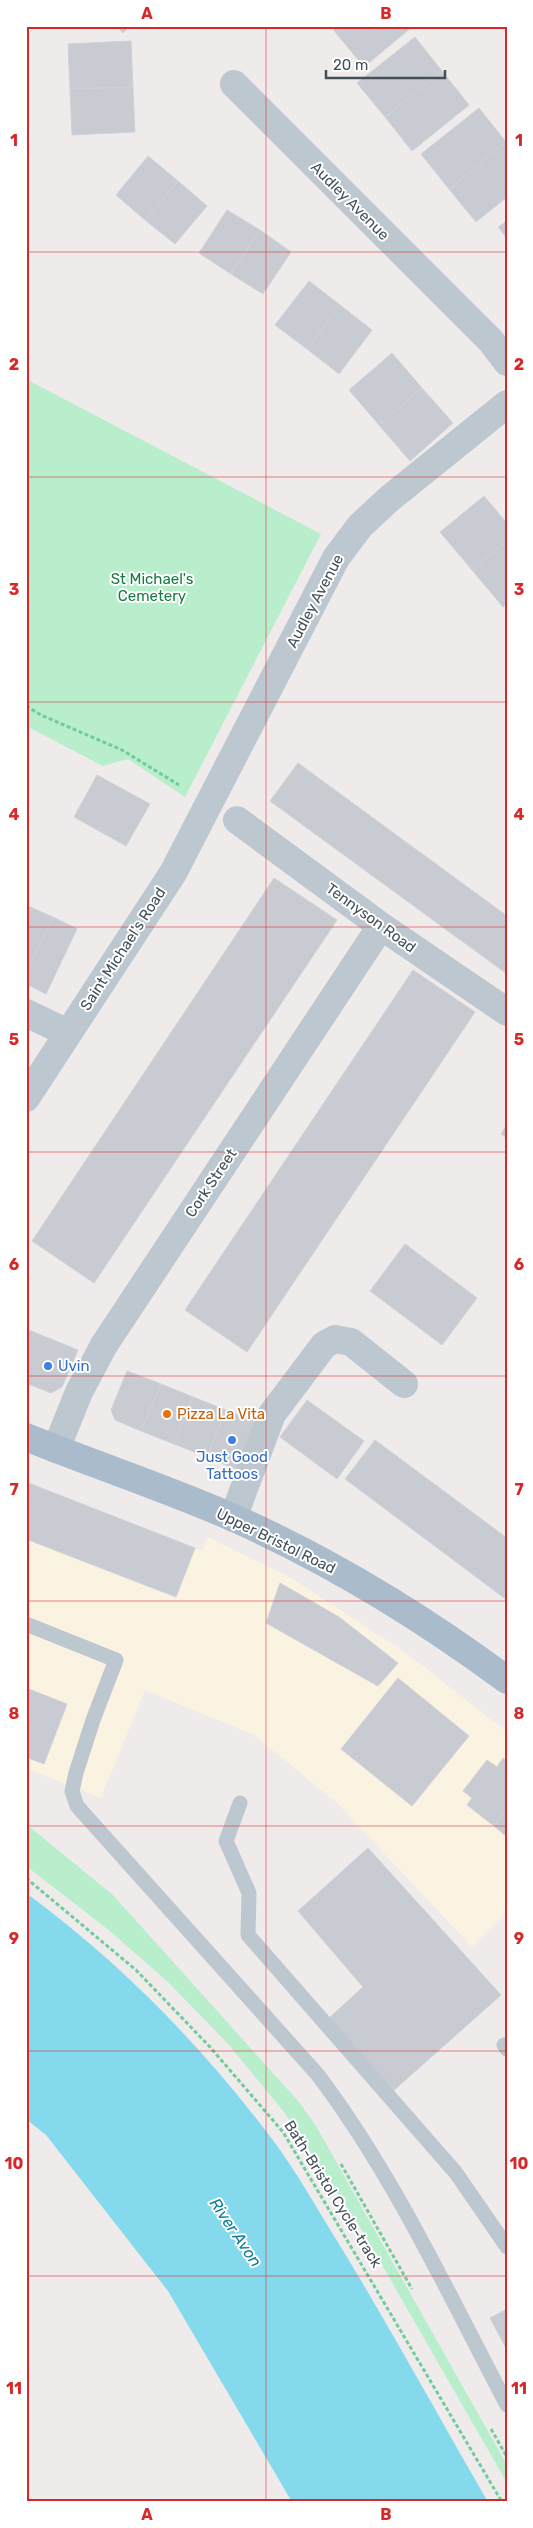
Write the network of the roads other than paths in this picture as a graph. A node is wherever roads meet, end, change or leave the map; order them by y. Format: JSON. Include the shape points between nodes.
{"nodes":[{"id":1,"x":234,"y":84,"type":"dead end"},
{"id":2,"x":507,"y":362,"type":"edge"},
{"id":3,"x":507,"y":404,"type":"edge"},
{"id":4,"x":211,"y":799,"type":"joint"},
{"id":5,"x":237,"y":820,"type":"dead end"},
{"id":6,"x":381,"y":926,"type":"junction"},
{"id":7,"x":507,"y":1012,"type":"edge"},
{"id":8,"x":26,"y":1013,"type":"edge"},
{"id":9,"x":68,"y":1033,"type":"junction"},
{"id":10,"x":26,"y":1098,"type":"edge"},
{"id":11,"x":404,"y":1384,"type":"dead end"},
{"id":12,"x":26,"y":1437,"type":"edge"},
{"id":13,"x":56,"y":1449,"type":"junction"},
{"id":14,"x":233,"y":1518,"type":"junction"},
{"id":15,"x":26,"y":1624,"type":"edge"},
{"id":16,"x":507,"y":1680,"type":"edge"},
{"id":17,"x":240,"y":1803,"type":"dead end"},
{"id":18,"x":500,"y":2229,"type":"edge"},
{"id":19,"x":507,"y":2247,"type":"edge"},
{"id":20,"x":507,"y":2405,"type":"edge"}],
"edges":[{"from":1,"to":2,"type":"street","name":"Audley Avenue","via":[[491,341]]},
{"from":3,"to":4,"type":"street","name":"Audley Avenue","via":[[389,499],[360,526],[336,558]]},
{"from":4,"to":9,"type":"street","name":"Saint Michael's Road","via":[[173,873]]},
{"from":5,"to":6,"type":"street","name":"Tennyson Road"},
{"from":6,"to":7,"type":"street","name":"Tennyson Road"},
{"from":6,"to":13,"type":"street","name":"Cork Street","via":[[104,1345],[79,1392]]},
{"from":8,"to":9,"type":"street"},
{"from":9,"to":10,"type":"street","name":"Saint Michael's Road"},
{"from":11,"to":14,"type":"street","via":[[351,1342],[335,1339],[324,1345],[272,1414]]},
{"from":12,"to":13,"type":"main road","name":"Upper Bristol Road"},
{"from":13,"to":14,"type":"main road","name":"Upper Bristol Road"},
{"from":14,"to":16,"type":"main road","name":"Upper Bristol Road","via":[[327,1564],[398,1606]]},
{"from":15,"to":20,"type":"lane","via":[[116,1660],[76,1773],[72,1791],[77,1806],[318,2075],[349,2115],[378,2163]]},
{"from":17,"to":18,"type":"lane","via":[[226,1841],[249,1893],[248,1935],[456,2173]]},
{"from":18,"to":19,"type":"lane"}]}
